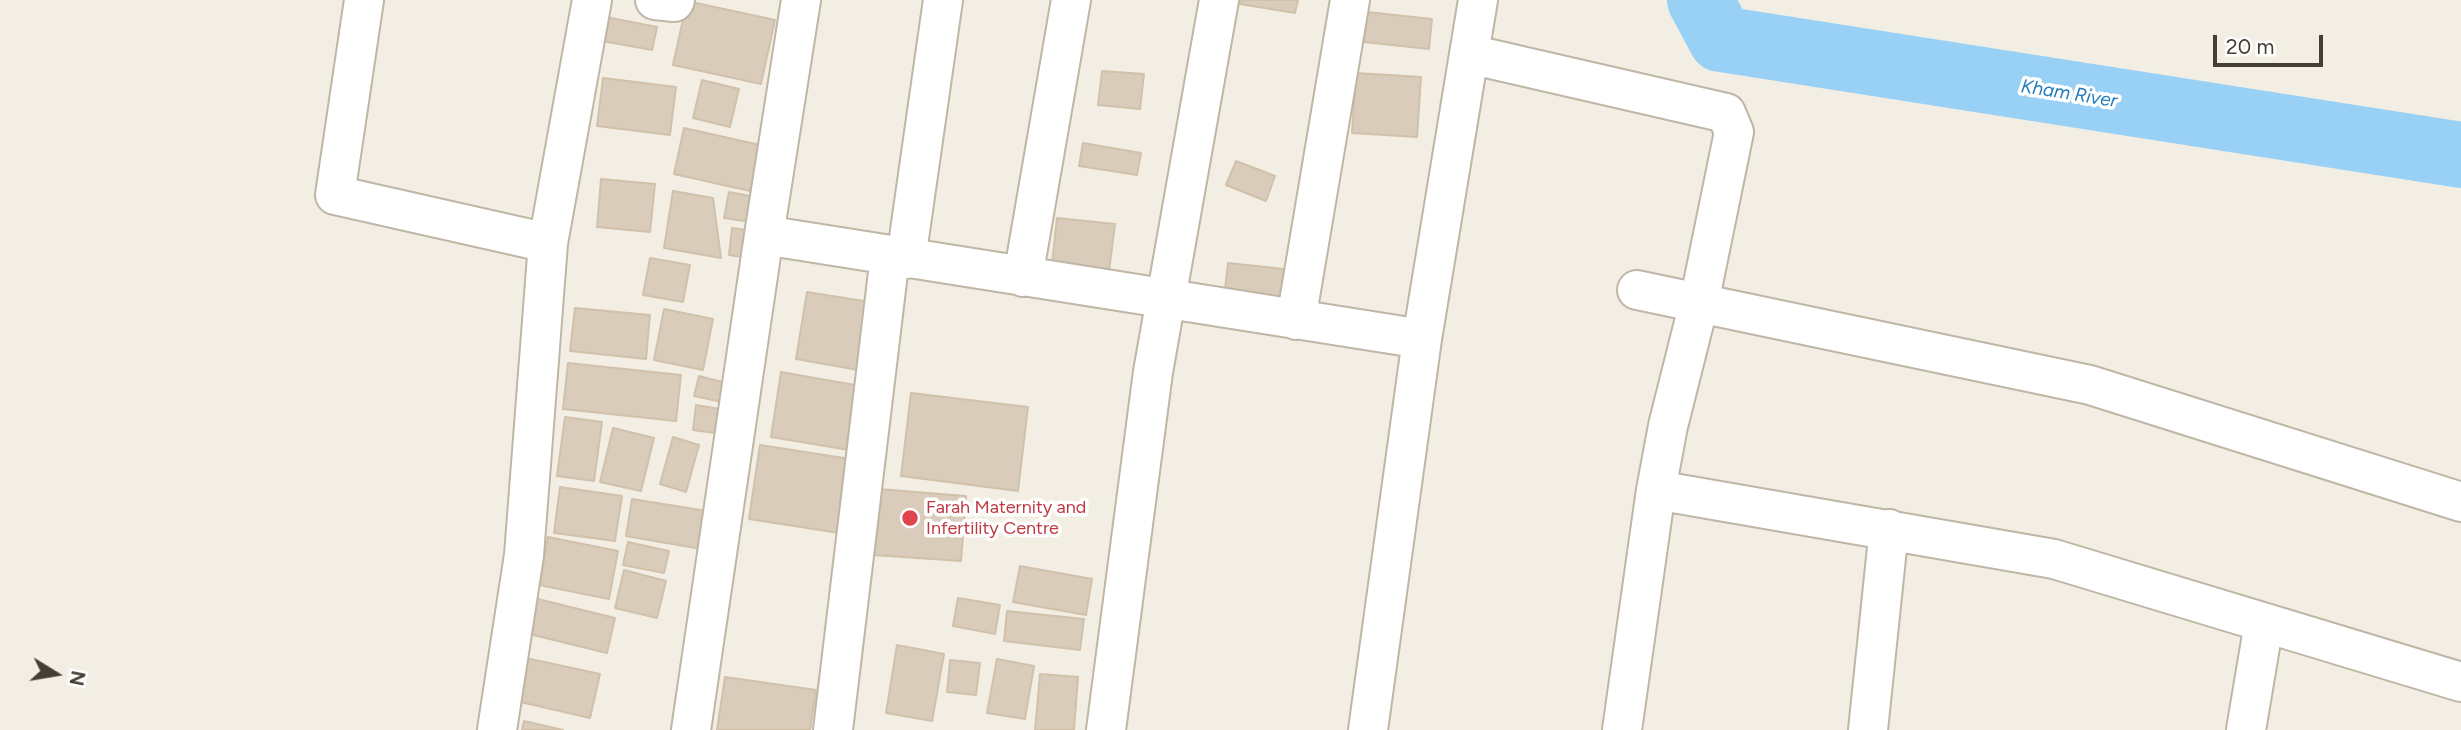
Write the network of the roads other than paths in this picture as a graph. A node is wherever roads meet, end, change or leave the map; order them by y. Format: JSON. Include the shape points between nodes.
{"nodes":[{"id":1,"x":365,"y":0,"type":"edge"},
{"id":2,"x":592,"y":0,"type":"edge"},
{"id":3,"x":655,"y":0,"type":"edge"},
{"id":4,"x":675,"y":0,"type":"edge"},
{"id":5,"x":801,"y":0,"type":"edge"},
{"id":6,"x":943,"y":0,"type":"edge"},
{"id":7,"x":1071,"y":0,"type":"edge"},
{"id":8,"x":1219,"y":0,"type":"edge"},
{"id":9,"x":1350,"y":0,"type":"edge"},
{"id":10,"x":1478,"y":0,"type":"edge"},
{"id":11,"x":1469,"y":54,"type":"junction"},
{"id":12,"x":764,"y":235,"type":"junction"},
{"id":13,"x":548,"y":243,"type":"junction"},
{"id":14,"x":898,"y":257,"type":"junction"},
{"id":15,"x":1023,"y":277,"type":"junction"},
{"id":16,"x":1637,"y":290,"type":"dead end"},
{"id":17,"x":1166,"y":300,"type":"junction"},
{"id":18,"x":1699,"y":303,"type":"junction"},
{"id":19,"x":1296,"y":320,"type":"junction"},
{"id":20,"x":1422,"y":339,"type":"junction"},
{"id":21,"x":1656,"y":490,"type":"junction"},
{"id":22,"x":2461,"y":502,"type":"edge"},
{"id":23,"x":1889,"y":529,"type":"junction"},
{"id":24,"x":2264,"y":623,"type":"junction"},
{"id":25,"x":2461,"y":682,"type":"edge"},
{"id":26,"x":497,"y":730,"type":"edge"},
{"id":27,"x":691,"y":730,"type":"edge"},
{"id":28,"x":834,"y":730,"type":"edge"},
{"id":29,"x":1105,"y":730,"type":"edge"},
{"id":30,"x":1368,"y":730,"type":"edge"},
{"id":31,"x":1622,"y":730,"type":"edge"},
{"id":32,"x":1868,"y":730,"type":"edge"},
{"id":33,"x":2246,"y":730,"type":"edge"}],
"edges":[{"from":1,"to":13,"type":"street","via":[[335,195]]},
{"from":2,"to":13,"type":"street"},
{"from":3,"to":4,"type":"street"},
{"from":5,"to":12,"type":"street"},
{"from":6,"to":14,"type":"street"},
{"from":7,"to":15,"type":"street"},
{"from":8,"to":17,"type":"street"},
{"from":9,"to":19,"type":"street"},
{"from":10,"to":11,"type":"street"},
{"from":11,"to":18,"type":"street","via":[[1726,113],[1734,132]]},
{"from":11,"to":20,"type":"street"},
{"from":12,"to":14,"type":"street"},
{"from":12,"to":27,"type":"street"},
{"from":13,"to":26,"type":"street","via":[[524,555]]},
{"from":14,"to":15,"type":"street"},
{"from":14,"to":28,"type":"street"},
{"from":15,"to":17,"type":"street"},
{"from":16,"to":18,"type":"street"},
{"from":17,"to":19,"type":"street"},
{"from":17,"to":29,"type":"street"},
{"from":18,"to":21,"type":"street"},
{"from":18,"to":22,"type":"street","via":[[2090,384]]},
{"from":19,"to":20,"type":"street"},
{"from":20,"to":30,"type":"street"},
{"from":21,"to":23,"type":"street"},
{"from":21,"to":31,"type":"street"},
{"from":23,"to":24,"type":"street","via":[[2054,559]]},
{"from":23,"to":32,"type":"street"},
{"from":24,"to":25,"type":"street"},
{"from":24,"to":33,"type":"street"}]}
